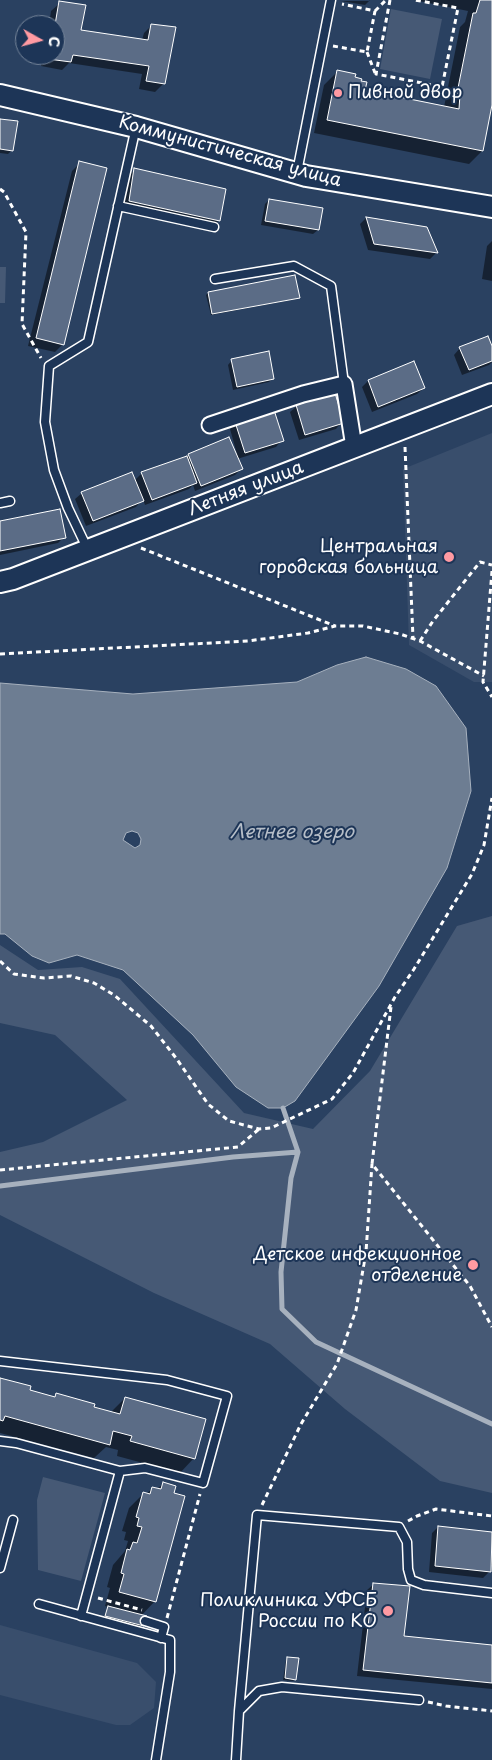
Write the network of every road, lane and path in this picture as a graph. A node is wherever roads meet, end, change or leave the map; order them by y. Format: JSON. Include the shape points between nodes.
{"nodes":[{"id":1,"x":331,"y":0,"type":"edge"},
{"id":2,"x":341,"y":0,"type":"edge"},
{"id":3,"x":386,"y":0,"type":"edge"},
{"id":4,"x":390,"y":0,"type":"edge"},
{"id":5,"x":415,"y":0,"type":"edge"},
{"id":6,"x":375,"y":11,"type":"junction"},
{"id":7,"x":367,"y":52,"type":"junction"},
{"id":8,"x":330,"y":55,"type":"dead end"},
{"id":9,"x":376,"y":74,"type":"junction"},
{"id":10,"x":0,"y":95,"type":"edge"},
{"id":11,"x":136,"y":127,"type":"junction"},
{"id":12,"x":297,"y":174,"type":"junction"},
{"id":13,"x":0,"y":189,"type":"edge"},
{"id":14,"x":118,"y":206,"type":"junction"},
{"id":15,"x":492,"y":206,"type":"edge"},
{"id":16,"x":214,"y":227,"type":"dead end"},
{"id":17,"x":215,"y":280,"type":"dead end"},
{"id":18,"x":48,"y":373,"type":"junction"},
{"id":19,"x":344,"y":384,"type":"junction"},
{"id":20,"x":492,"y":394,"type":"edge"},
{"id":21,"x":210,"y":425,"type":"dead end"},
{"id":22,"x":404,"y":427,"type":"junction"},
{"id":23,"x":354,"y":447,"type":"junction"},
{"id":24,"x":10,"y":501,"type":"dead end"},
{"id":25,"x":0,"y":503,"type":"edge"},
{"id":26,"x":118,"y":538,"type":"junction"},
{"id":27,"x":88,"y":550,"type":"junction"},
{"id":28,"x":492,"y":565,"type":"edge"},
{"id":29,"x":492,"y":571,"type":"edge"},
{"id":30,"x":0,"y":582,"type":"edge"},
{"id":31,"x":335,"y":626,"type":"junction"},
{"id":32,"x":412,"y":638,"type":"junction"},
{"id":33,"x":420,"y":641,"type":"junction"},
{"id":34,"x":0,"y":654,"type":"edge"},
{"id":35,"x":484,"y":676,"type":"junction"},
{"id":36,"x":492,"y":697,"type":"edge"},
{"id":37,"x":492,"y":798,"type":"edge"},
{"id":38,"x":0,"y":961,"type":"edge"},
{"id":39,"x":391,"y":1004,"type":"junction"},
{"id":40,"x":259,"y":1129,"type":"junction"},
{"id":41,"x":372,"y":1164,"type":"junction"},
{"id":42,"x":0,"y":1170,"type":"edge"},
{"id":43,"x":492,"y":1327,"type":"edge"},
{"id":44,"x":0,"y":1361,"type":"edge"},
{"id":45,"x":0,"y":1441,"type":"edge"},
{"id":46,"x":120,"y":1471,"type":"junction"},
{"id":47,"x":203,"y":1484,"type":"junction"},
{"id":48,"x":257,"y":1515,"type":"junction"},
{"id":49,"x":492,"y":1516,"type":"edge"},
{"id":50,"x":13,"y":1520,"type":"dead end"},
{"id":51,"x":399,"y":1527,"type":"junction"},
{"id":52,"x":0,"y":1568,"type":"edge"},
{"id":53,"x":492,"y":1593,"type":"edge"},
{"id":54,"x":86,"y":1595,"type":"junction"},
{"id":55,"x":39,"y":1604,"type":"dead end"},
{"id":56,"x":149,"y":1612,"type":"dead end"},
{"id":57,"x":80,"y":1616,"type":"junction"},
{"id":58,"x":145,"y":1621,"type":"dead end"},
{"id":59,"x":164,"y":1626,"type":"junction"},
{"id":60,"x":161,"y":1638,"type":"junction"},
{"id":61,"x":420,"y":1700,"type":"joint"},
{"id":62,"x":239,"y":1711,"type":"junction"},
{"id":63,"x":492,"y":1711,"type":"edge"},
{"id":64,"x":156,"y":1760,"type":"edge"},
{"id":65,"x":236,"y":1760,"type":"edge"}],
"edges":[{"from":1,"to":12,"type":"lane"},
{"from":2,"to":6,"type":"path","via":[[340,4]]},
{"from":3,"to":6,"type":"path"},
{"from":4,"to":9,"type":"path"},
{"from":5,"to":9,"type":"path","via":[[458,8],[442,87]]},
{"from":6,"to":7,"type":"path"},
{"from":7,"to":8,"type":"path","via":[[332,46]]},
{"from":7,"to":9,"type":"path"},
{"from":10,"to":11,"type":"street","name":"Коммунистическая улица"},
{"from":11,"to":12,"type":"street","name":"Коммунистическая улица"},
{"from":11,"to":14,"type":"lane"},
{"from":12,"to":15,"type":"street","name":"Коммунистическая улица"},
{"from":13,"to":18,"type":"path","via":[[26,232],[22,324]]},
{"from":14,"to":16,"type":"lane"},
{"from":14,"to":18,"type":"lane","via":[[88,342],[49,366]]},
{"from":17,"to":19,"type":"lane","via":[[294,266],[332,286]]},
{"from":18,"to":27,"type":"lane","via":[[45,422],[54,470]]},
{"from":19,"to":21,"type":"street"},
{"from":19,"to":23,"type":"street"},
{"from":20,"to":22,"type":"street","name":"Летняя улица"},
{"from":22,"to":23,"type":"street","name":"Летняя улица"},
{"from":22,"to":32,"type":"path"},
{"from":23,"to":26,"type":"street","name":"Летняя улица"},
{"from":24,"to":25,"type":"lane"},
{"from":26,"to":27,"type":"street","name":"Летняя улица"},
{"from":26,"to":31,"type":"path"},
{"from":27,"to":30,"type":"street","name":"Летняя улица"},
{"from":28,"to":33,"type":"path","via":[[480,562]]},
{"from":29,"to":35,"type":"path"},
{"from":31,"to":32,"type":"path","via":[[363,626]]},
{"from":31,"to":34,"type":"path","via":[[248,642]]},
{"from":32,"to":33,"type":"path"},
{"from":33,"to":35,"type":"path"},
{"from":35,"to":36,"type":"path","via":[[483,682]]},
{"from":37,"to":39,"type":"path","via":[[484,845],[472,874]]},
{"from":38,"to":40,"type":"path","via":[[14,974],[44,978],[71,976],[94,983],[114,995],[151,1026],[208,1104],[230,1121]]},
{"from":39,"to":40,"type":"path","via":[[353,1073],[332,1099],[272,1128]]},
{"from":39,"to":41,"type":"path"},
{"from":40,"to":42,"type":"path","via":[[238,1147]]},
{"from":41,"to":43,"type":"path","via":[[470,1286]]},
{"from":41,"to":48,"type":"path","via":[[366,1252],[356,1310],[337,1364],[301,1424]]},
{"from":44,"to":47,"type":"lane","via":[[167,1380],[227,1396]]},
{"from":45,"to":46,"type":"lane"},
{"from":46,"to":47,"type":"lane","via":[[146,1468]]},
{"from":46,"to":54,"type":"lane"},
{"from":47,"to":59,"type":"path"},
{"from":48,"to":51,"type":"lane"},
{"from":48,"to":62,"type":"lane"},
{"from":49,"to":51,"type":"path","via":[[436,1509]]},
{"from":50,"to":52,"type":"lane"},
{"from":51,"to":53,"type":"lane","via":[[408,1542],[411,1580],[424,1585]]},
{"from":54,"to":56,"type":"path"},
{"from":54,"to":57,"type":"lane"},
{"from":55,"to":57,"type":"lane"},
{"from":57,"to":60,"type":"lane"},
{"from":58,"to":59,"type":"lane"},
{"from":59,"to":60,"type":"lane"},
{"from":60,"to":64,"type":"lane","via":[[170,1640],[170,1672]]},
{"from":61,"to":62,"type":"lane","via":[[282,1687],[259,1691]]},
{"from":61,"to":63,"type":"path"},
{"from":62,"to":65,"type":"lane"}]}
